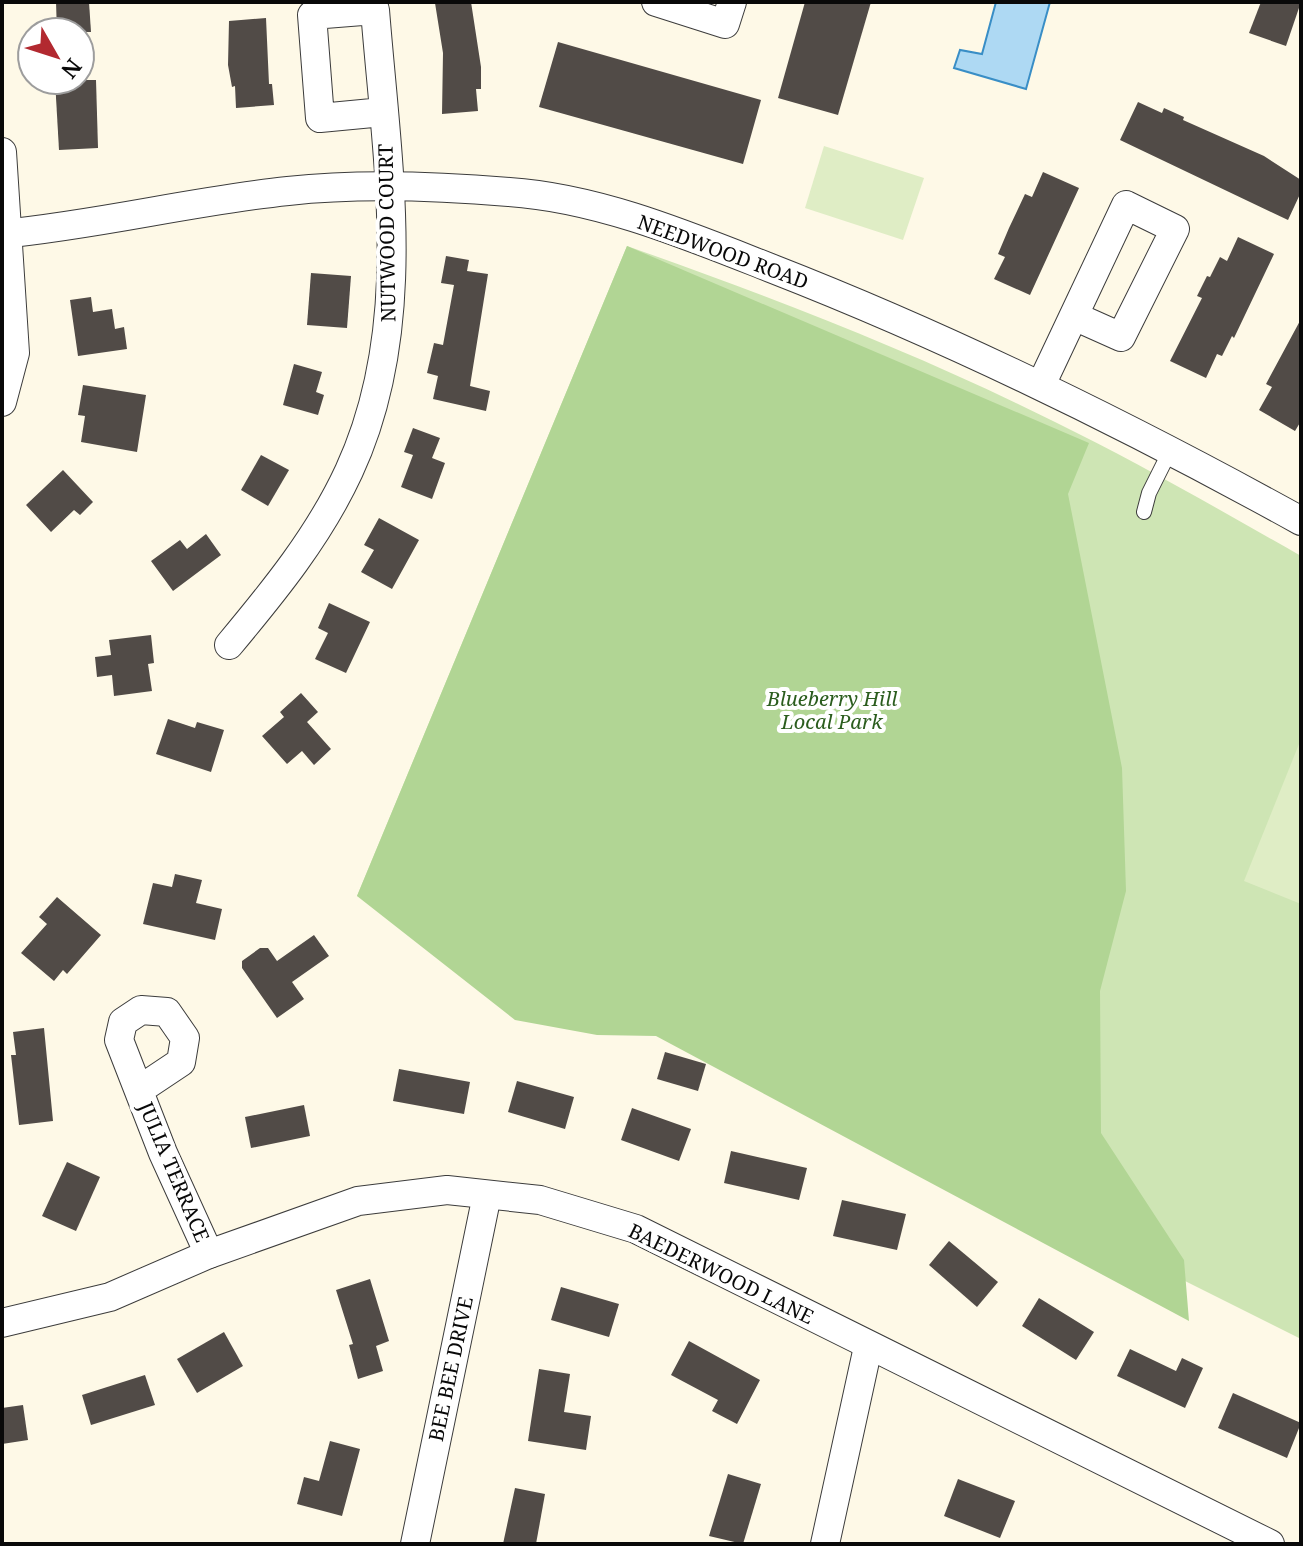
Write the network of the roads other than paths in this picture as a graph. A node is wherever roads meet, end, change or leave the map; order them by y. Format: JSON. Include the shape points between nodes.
{"nodes":[{"id":1,"x":656,"y":2,"type":"edge"},
{"id":2,"x":732,"y":2,"type":"edge"},
{"id":3,"x":383,"y":112,"type":"dead end"},
{"id":4,"x":2,"y":152,"type":"edge"},
{"id":5,"x":389,"y":187,"type":"junction"},
{"id":6,"x":5,"y":234,"type":"edge"},
{"id":7,"x":1074,"y":316,"type":"dead end"},
{"id":8,"x":1041,"y":385,"type":"junction"},
{"id":9,"x":2,"y":402,"type":"edge"},
{"id":10,"x":1171,"y":449,"type":"junction"},
{"id":11,"x":1144,"y":512,"type":"dead end"},
{"id":12,"x":1300,"y":518,"type":"edge"},
{"id":13,"x":229,"y":645,"type":"dead end"},
{"id":14,"x":139,"y":1090,"type":"dead end"},
{"id":15,"x":487,"y":1195,"type":"junction"},
{"id":16,"x":209,"y":1254,"type":"junction"},
{"id":17,"x":2,"y":1323,"type":"edge"},
{"id":18,"x":868,"y":1347,"type":"junction"},
{"id":19,"x":1263,"y":1542,"type":"edge"},
{"id":20,"x":415,"y":1544,"type":"edge"},
{"id":21,"x":825,"y":1544,"type":"edge"}],
"edges":[{"from":1,"to":2,"type":"street","via":[[725,24]]},
{"from":3,"to":5,"type":"street","name":"NUTWOOD COURT"},
{"from":4,"to":6,"type":"street"},
{"from":5,"to":6,"type":"street","name":"NEEDWOOD ROAD","via":[[291,190]]},
{"from":5,"to":8,"type":"street","name":"NEEDWOOD ROAD","via":[[511,192],[563,200],[678,231],[891,315]]},
{"from":5,"to":13,"type":"street","name":"NUTWOOD COURT","via":[[389,331],[369,424],[321,524]]},
{"from":6,"to":9,"type":"street","via":[[15,353]]},
{"from":7,"to":8,"type":"street"},
{"from":8,"to":10,"type":"street","name":"NEEDWOOD ROAD"},
{"from":10,"to":11,"type":"lane"},
{"from":10,"to":12,"type":"street","name":"NEEDWOOD ROAD"},
{"from":14,"to":16,"type":"street","name":"JULIA TERRACE"},
{"from":15,"to":16,"type":"street","name":"BAEDERWOOD LANE","via":[[447,1190],[358,1201]]},
{"from":15,"to":18,"type":"street","name":"BAEDERWOOD LANE","via":[[540,1200],[636,1229]]},
{"from":15,"to":20,"type":"street","name":"BEE BEE DRIVE"},
{"from":16,"to":17,"type":"street","name":"BAEDERWOOD LANE","via":[[110,1297]]},
{"from":18,"to":19,"type":"street","name":"BAEDERWOOD LANE"},
{"from":18,"to":21,"type":"street"}]}
